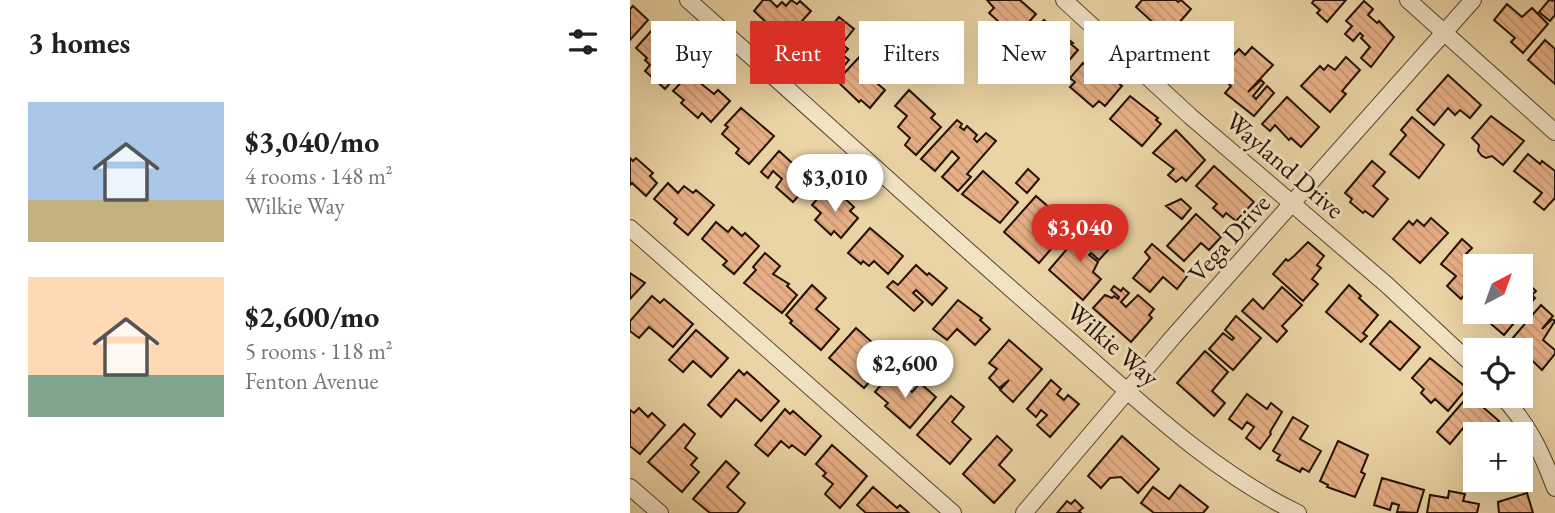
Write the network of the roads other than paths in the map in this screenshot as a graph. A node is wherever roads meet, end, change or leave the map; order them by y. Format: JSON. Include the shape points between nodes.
{"nodes":[{"id":1,"x":688,"y":0,"type":"edge"},
{"id":2,"x":1064,"y":0,"type":"edge"},
{"id":3,"x":1408,"y":0,"type":"edge"},
{"id":4,"x":1474,"y":0,"type":"edge"},
{"id":5,"x":1444,"y":33,"type":"junction"},
{"id":6,"x":1555,"y":132,"type":"edge"},
{"id":7,"x":1292,"y":204,"type":"junction"},
{"id":8,"x":630,"y":228,"type":"edge"},
{"id":9,"x":1463,"y":356,"type":"edge"},
{"id":10,"x":1128,"y":390,"type":"junction"},
{"id":11,"x":1513,"y":408,"type":"edge"},
{"id":12,"x":630,"y":487,"type":"edge"},
{"id":13,"x":1555,"y":488,"type":"edge"},
{"id":14,"x":660,"y":513,"type":"edge"},
{"id":15,"x":953,"y":513,"type":"edge"},
{"id":16,"x":1024,"y":513,"type":"edge"},
{"id":17,"x":1298,"y":513,"type":"edge"}],
"edges":[{"from":1,"to":10,"type":"street","name":"Wilkie Way"},
{"from":2,"to":7,"type":"street","name":"Wayland Drive"},
{"from":3,"to":5,"type":"street"},
{"from":4,"to":5,"type":"street","name":"Vega Drive"},
{"from":5,"to":6,"type":"street"},
{"from":5,"to":7,"type":"street","name":"Vega Drive"},
{"from":7,"to":9,"type":"street","name":"Wayland Drive"},
{"from":7,"to":10,"type":"street","name":"Vega Drive"},
{"from":8,"to":15,"type":"street"},
{"from":10,"to":16,"type":"street","name":"Vega Drive"},
{"from":10,"to":17,"type":"street","name":"Wilkie Way","via":[[1234,475]]},
{"from":11,"to":13,"type":"street","via":[[1541,449]]},
{"from":12,"to":14,"type":"street"}]}
